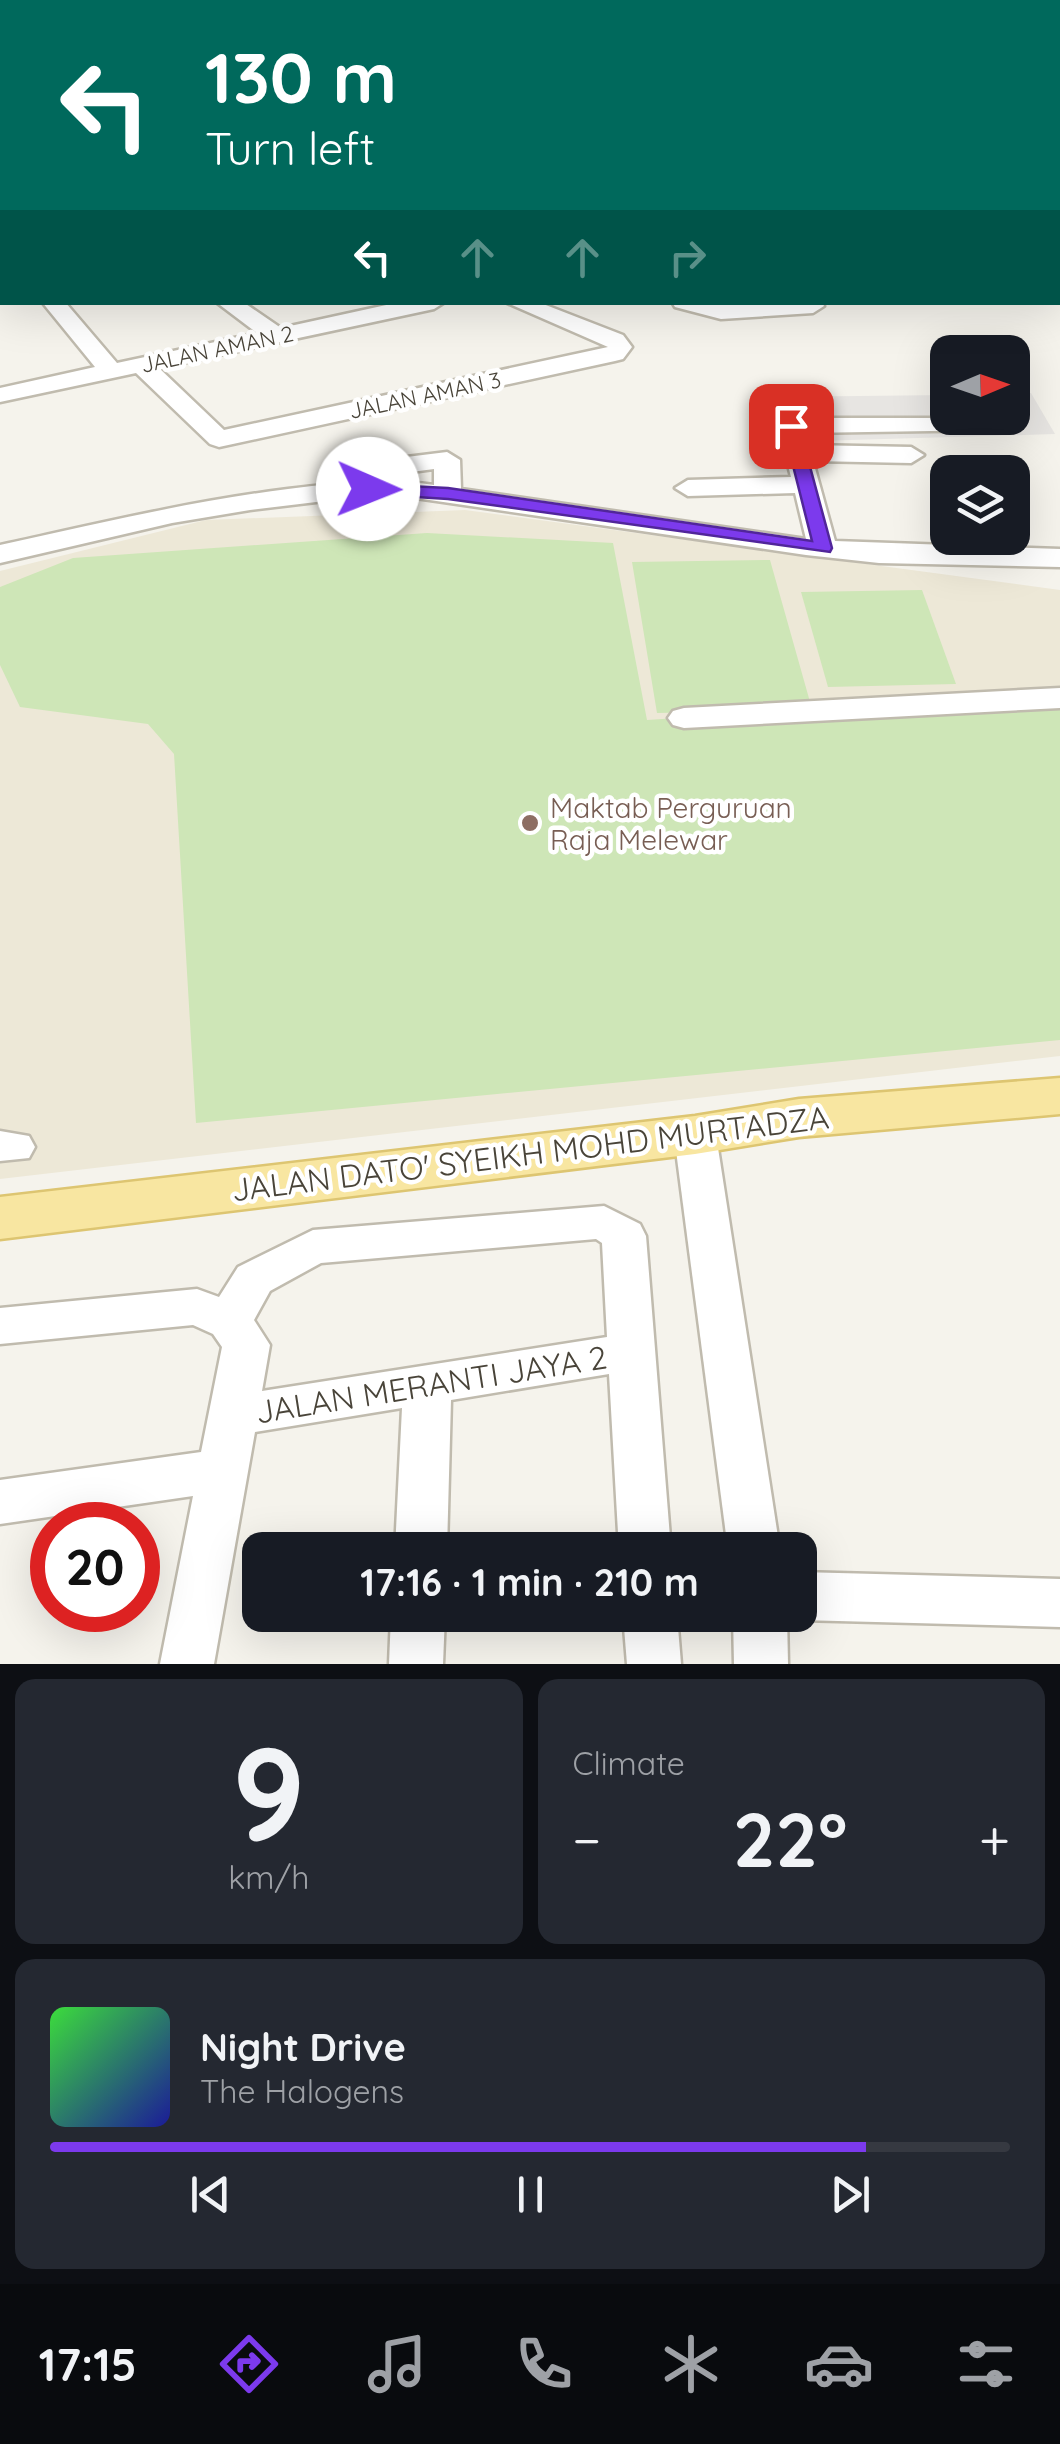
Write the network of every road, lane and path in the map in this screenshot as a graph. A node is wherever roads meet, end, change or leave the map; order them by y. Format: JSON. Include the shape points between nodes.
{"nodes":[{"id":1,"x":56,"y":305,"type":"edge"},
{"id":2,"x":230,"y":305,"type":"edge"},
{"id":3,"x":420,"y":305,"type":"edge"},
{"id":4,"x":524,"y":305,"type":"edge"},
{"id":5,"x":694,"y":305,"type":"edge"},
{"id":6,"x":813,"y":306,"type":"dead end"},
{"id":7,"x":277,"y":336,"type":"junction"},
{"id":8,"x":142,"y":365,"type":"junction"},
{"id":9,"x":110,"y":370,"type":"junction"},
{"id":10,"x":0,"y":394,"type":"edge"},
{"id":11,"x":930,"y":408,"type":"edge"},
{"id":12,"x":787,"y":414,"type":"junction"},
{"id":13,"x":930,"y":420,"type":"edge"},
{"id":14,"x":798,"y":453,"type":"junction"},
{"id":15,"x":912,"y":455,"type":"dead end"},
{"id":16,"x":806,"y":485,"type":"junction"},
{"id":17,"x":688,"y":488,"type":"dead end"},
{"id":18,"x":823,"y":548,"type":"junction"},
{"id":19,"x":0,"y":554,"type":"edge"},
{"id":20,"x":1060,"y":558,"type":"edge"},
{"id":21,"x":1060,"y":698,"type":"edge"},
{"id":22,"x":684,"y":718,"type":"dead end"},
{"id":23,"x":1060,"y":1096,"type":"edge"},
{"id":24,"x":695,"y":1136,"type":"junction"},
{"id":25,"x":0,"y":1218,"type":"edge"},
{"id":26,"x":229,"y":1321,"type":"junction"},
{"id":27,"x":0,"y":1326,"type":"edge"},
{"id":28,"x":629,"y":1352,"type":"junction"},
{"id":29,"x":427,"y":1384,"type":"junction"},
{"id":30,"x":233,"y":1415,"type":"junction"},
{"id":31,"x":223,"y":1470,"type":"junction"},
{"id":32,"x":0,"y":1502,"type":"edge"},
{"id":33,"x":422,"y":1532,"type":"edge"},
{"id":34,"x":644,"y":1532,"type":"edge"},
{"id":35,"x":751,"y":1532,"type":"edge"},
{"id":36,"x":817,"y":1597,"type":"edge"},
{"id":37,"x":1060,"y":1604,"type":"edge"},
{"id":38,"x":417,"y":1632,"type":"edge"},
{"id":39,"x":651,"y":1632,"type":"edge"},
{"id":40,"x":760,"y":1632,"type":"edge"},
{"id":41,"x":188,"y":1664,"type":"edge"},
{"id":42,"x":416,"y":1664,"type":"edge"},
{"id":43,"x":654,"y":1664,"type":"edge"},
{"id":44,"x":761,"y":1664,"type":"edge"}],
"edges":[{"from":1,"to":9,"type":"street"},
{"from":2,"to":7,"type":"street"},
{"from":3,"to":7,"type":"street","name":"JALAN AMAN 2"},
{"from":4,"to":8,"type":"street","name":"JALAN AMAN 3","via":[[620,347],[616,354],[219,439]]},
{"from":5,"to":6,"type":"street","via":[[721,312]]},
{"from":7,"to":8,"type":"street","name":"JALAN AMAN 2"},
{"from":8,"to":9,"type":"street","name":"JALAN AMAN 2"},
{"from":9,"to":10,"type":"street","name":"JALAN AMAN 2"},
{"from":11,"to":12,"type":"street"},
{"from":12,"to":13,"type":"street"},
{"from":12,"to":14,"type":"street"},
{"from":14,"to":15,"type":"street"},
{"from":14,"to":16,"type":"street"},
{"from":16,"to":17,"type":"street"},
{"from":16,"to":18,"type":"street"},
{"from":18,"to":19,"type":"street","via":[[410,489],[341,491],[172,515]]},
{"from":18,"to":20,"type":"street"},
{"from":21,"to":22,"type":"street"},
{"from":23,"to":24,"type":"main road","name":"JALAN DATO' SYEIKH MOHD MURTADZA","via":[[799,1118]]},
{"from":24,"to":25,"type":"main road","name":"JALAN DATO' SYEIKH MOHD MURTADZA"},
{"from":24,"to":35,"type":"street"},
{"from":26,"to":27,"type":"street","via":[[197,1308]]},
{"from":26,"to":28,"type":"street","via":[[254,1279],[313,1247],[604,1222],[624,1236]]},
{"from":26,"to":30,"type":"street","via":[[246,1345]]},
{"from":28,"to":29,"type":"street","name":"JALAN MERANTI JAYA 2"},
{"from":28,"to":34,"type":"street"},
{"from":29,"to":30,"type":"street","name":"JALAN MERANTI JAYA 2"},
{"from":29,"to":33,"type":"street"},
{"from":30,"to":31,"type":"street"},
{"from":31,"to":32,"type":"street"},
{"from":31,"to":41,"type":"street"},
{"from":36,"to":37,"type":"street"},
{"from":38,"to":42,"type":"street"},
{"from":39,"to":43,"type":"street"},
{"from":40,"to":44,"type":"street"}]}
